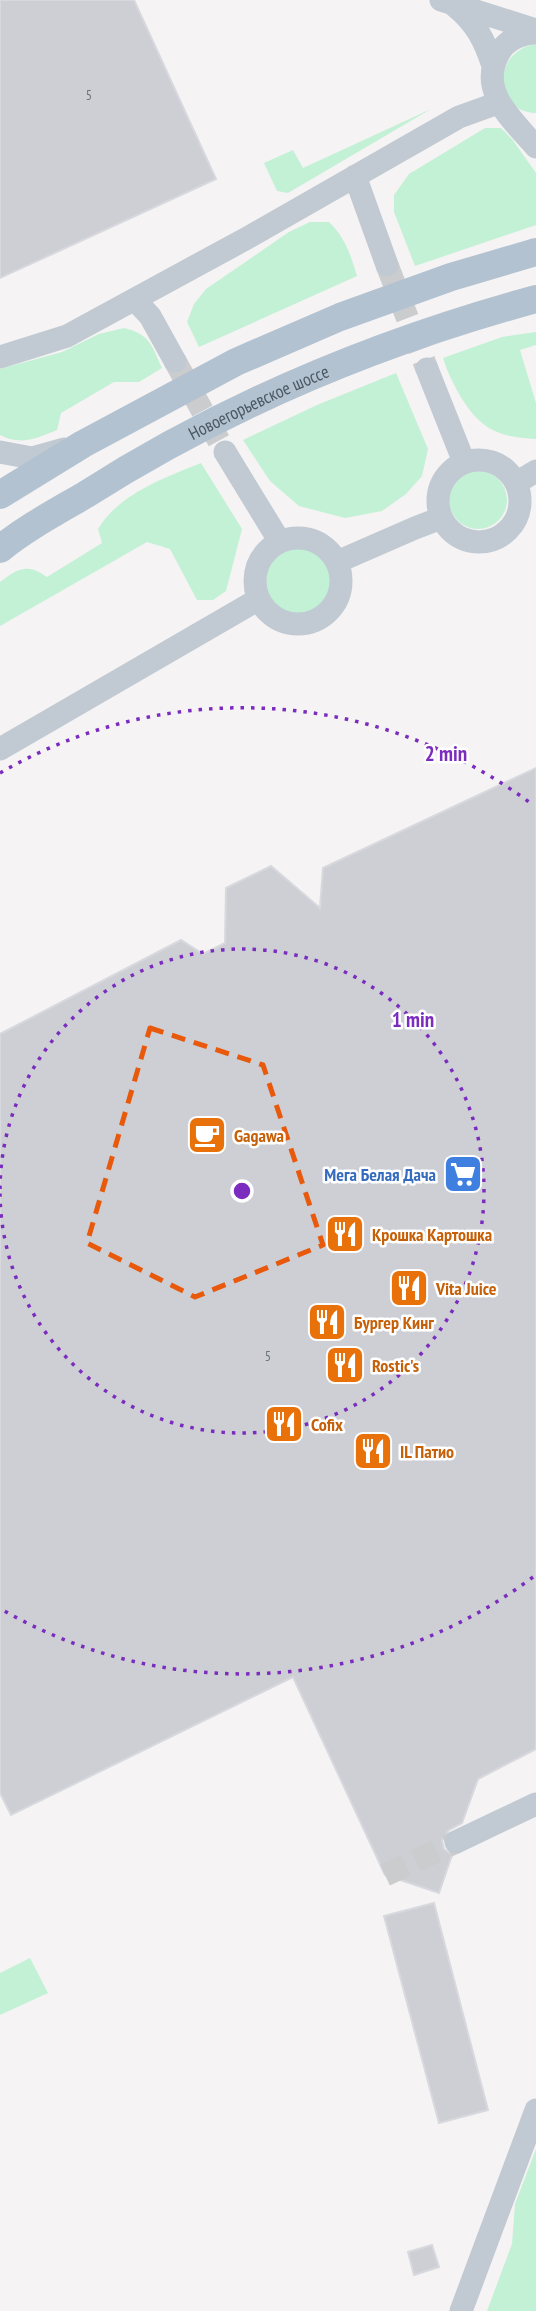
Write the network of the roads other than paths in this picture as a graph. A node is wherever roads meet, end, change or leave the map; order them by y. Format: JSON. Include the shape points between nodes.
{"nodes":[{"id":1,"x":447,"y":2,"type":"edge"},
{"id":2,"x":536,"y":31,"type":"edge"},
{"id":3,"x":492,"y":66,"type":"junction"},
{"id":4,"x":502,"y":107,"type":"junction"},
{"id":5,"x":536,"y":123,"type":"edge"},
{"id":6,"x":536,"y":147,"type":"edge"},
{"id":7,"x":355,"y":176,"type":"junction"},
{"id":8,"x":536,"y":252,"type":"edge"},
{"id":9,"x":387,"y":265,"type":"tunnel mouth"},
{"id":10,"x":536,"y":299,"type":"edge"},
{"id":11,"x":135,"y":300,"type":"junction"},
{"id":12,"x":0,"y":357,"type":"edge"},
{"id":13,"x":175,"y":361,"type":"tunnel mouth"},
{"id":14,"x":428,"y":369,"type":"tunnel mouth"},
{"id":15,"x":83,"y":444,"type":"junction"},
{"id":16,"x":0,"y":452,"type":"edge"},
{"id":17,"x":225,"y":452,"type":"tunnel mouth"},
{"id":18,"x":464,"y":462,"type":"junction"},
{"id":19,"x":536,"y":471,"type":"edge"},
{"id":20,"x":516,"y":483,"type":"junction"},
{"id":21,"x":0,"y":495,"type":"edge"},
{"id":22,"x":441,"y":518,"type":"junction"},
{"id":23,"x":280,"y":542,"type":"junction"},
{"id":24,"x":0,"y":550,"type":"edge"},
{"id":25,"x":337,"y":562,"type":"junction"},
{"id":26,"x":259,"y":599,"type":"junction"},
{"id":27,"x":0,"y":749,"type":"edge"},
{"id":28,"x":536,"y":1804,"type":"edge"},
{"id":29,"x":456,"y":1842,"type":"tunnel mouth"},
{"id":30,"x":536,"y":2110,"type":"edge"},
{"id":31,"x":461,"y":2311,"type":"edge"}],
"edges":[{"from":1,"to":2,"type":"street"},
{"from":1,"to":3,"type":"street","via":[[479,30]]},
{"from":2,"to":3,"type":"street","via":[[515,38]]},
{"from":3,"to":4,"type":"street","via":[[491,79]]},
{"from":4,"to":5,"type":"street","via":[[521,121]]},
{"from":4,"to":6,"type":"street"},
{"from":4,"to":7,"type":"street","via":[[459,117]]},
{"from":7,"to":9,"type":"street"},
{"from":7,"to":11,"type":"street"},
{"from":8,"to":15,"type":"main road","via":[[451,277],[329,322],[236,362]]},
{"from":10,"to":24,"type":"main road","name":"Новоегорьевское шоссе","via":[[462,319],[360,356],[258,402],[139,460]]},
{"from":11,"to":12,"type":"street","via":[[67,336]]},
{"from":11,"to":13,"type":"street","via":[[150,316]]},
{"from":14,"to":18,"type":"street"},
{"from":15,"to":16,"type":"street","via":[[32,458]]},
{"from":15,"to":21,"type":"main road"},
{"from":17,"to":23,"type":"street"},
{"from":18,"to":20,"type":"street","via":[[494,462]]},
{"from":18,"to":22,"type":"street","via":[[440,485]]},
{"from":19,"to":20,"type":"street"},
{"from":20,"to":22,"type":"street","via":[[519,512],[502,535],[474,542],[449,530]]},
{"from":22,"to":25,"type":"street"},
{"from":23,"to":25,"type":"street","via":[[296,537],[313,540],[327,548]]},
{"from":23,"to":26,"type":"street","via":[[257,566]]},
{"from":25,"to":26,"type":"street","via":[[342,579],[339,596],[330,611],[316,621],[283,622]]},
{"from":26,"to":27,"type":"street"},
{"from":28,"to":29,"type":"street"},
{"from":30,"to":31,"type":"street"}]}
